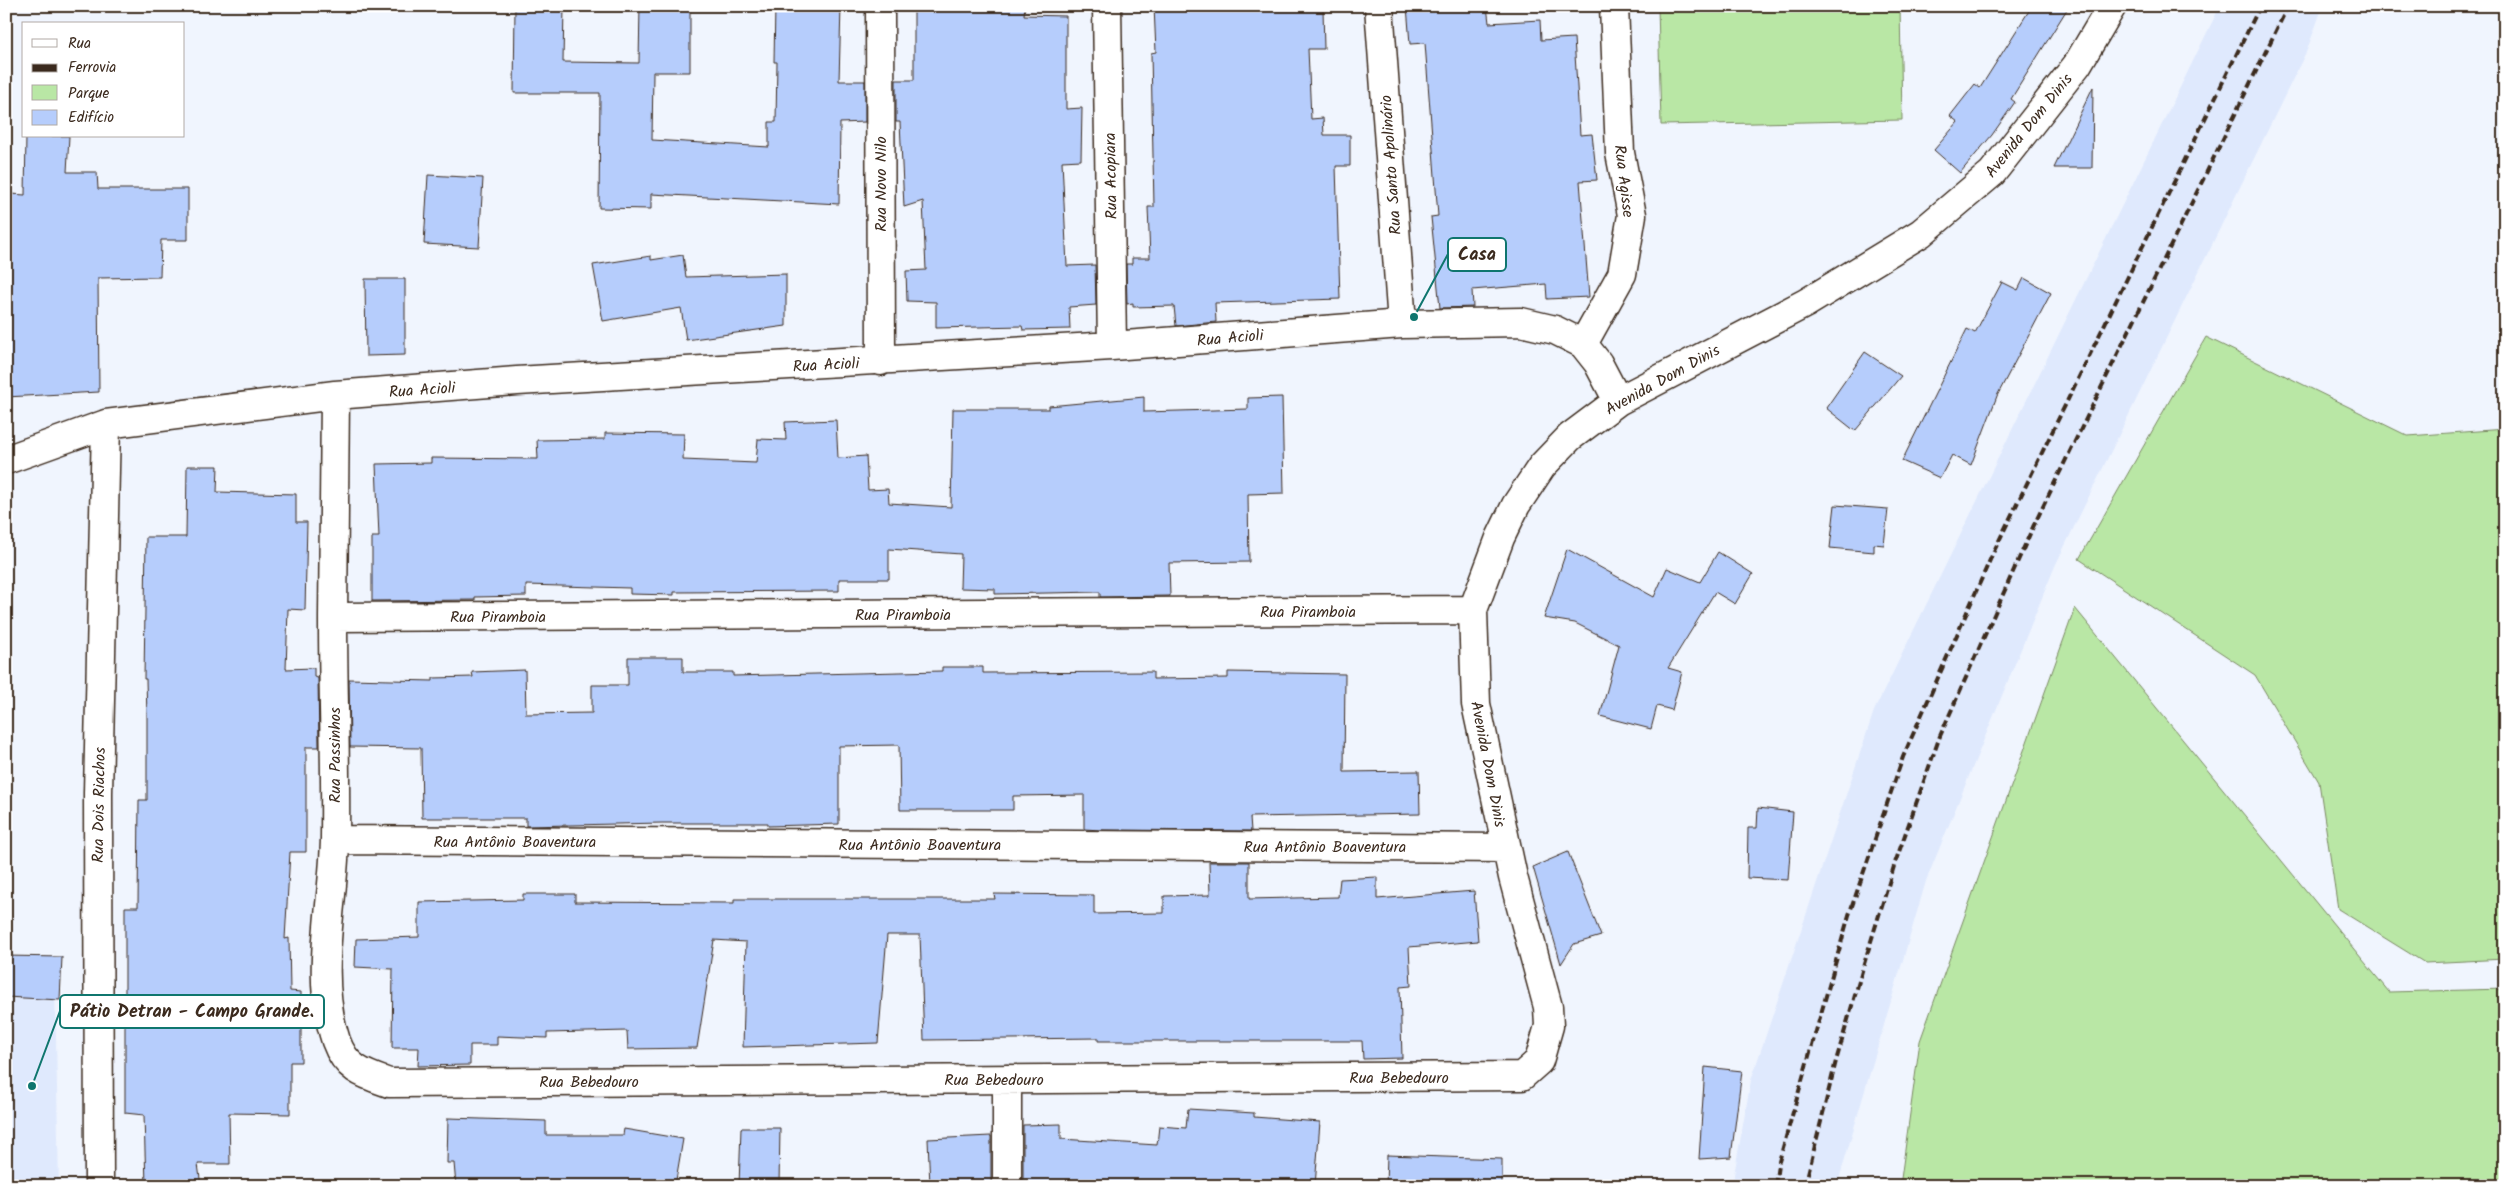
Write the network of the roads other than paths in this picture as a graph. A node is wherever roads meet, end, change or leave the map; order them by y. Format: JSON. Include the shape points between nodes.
{"nodes":[{"id":1,"x":880,"y":6,"type":"edge"},
{"id":2,"x":1107,"y":6,"type":"edge"},
{"id":3,"x":1379,"y":6,"type":"edge"},
{"id":4,"x":1614,"y":6,"type":"edge"},
{"id":5,"x":2112,"y":6,"type":"edge"},
{"id":6,"x":1402,"y":324,"type":"junction"},
{"id":7,"x":1583,"y":344,"type":"junction"},
{"id":8,"x":1112,"y":346,"type":"junction"},
{"id":9,"x":881,"y":361,"type":"junction"},
{"id":10,"x":335,"y":395,"type":"junction"},
{"id":11,"x":1618,"y":401,"type":"junction"},
{"id":12,"x":106,"y":424,"type":"junction"},
{"id":13,"x":6,"y":460,"type":"edge"},
{"id":14,"x":1473,"y":610,"type":"junction"},
{"id":15,"x":333,"y":618,"type":"junction"},
{"id":16,"x":335,"y":840,"type":"junction"},
{"id":17,"x":1506,"y":848,"type":"junction"},
{"id":18,"x":1548,"y":1008,"type":"joint"},
{"id":19,"x":1007,"y":1079,"type":"junction"},
{"id":20,"x":389,"y":1082,"type":"joint"},
{"id":21,"x":99,"y":1186,"type":"edge"},
{"id":22,"x":1007,"y":1186,"type":"edge"}],
"edges":[{"from":1,"to":9,"type":"street","name":"Rua Novo Nilo"},
{"from":2,"to":8,"type":"street","name":"Rua Acopiara"},
{"from":3,"to":6,"type":"street","name":"Rua Santo Apolinário"},
{"from":4,"to":7,"type":"street","name":"Rua Agisse","via":[[1620,153],[1632,215],[1622,274]]},
{"from":5,"to":11,"type":"street","name":"Avenida Dom Dinis","via":[[2077,65],[1992,173],[1921,233],[1806,303]]},
{"from":6,"to":7,"type":"street","name":"Rua Acioli","via":[[1521,322],[1555,330]]},
{"from":6,"to":8,"type":"street","name":"Rua Acioli"},
{"from":7,"to":11,"type":"street","name":"Rua Acioli","via":[[1598,363]]},
{"from":8,"to":9,"type":"street","name":"Rua Acioli"},
{"from":9,"to":10,"type":"street","name":"Rua Acioli","via":[[527,380]]},
{"from":10,"to":12,"type":"street","name":"Rua Acioli"},
{"from":10,"to":15,"type":"street","name":"Rua Passinhos"},
{"from":11,"to":14,"type":"street","name":"Avenida Dom Dinis","via":[[1570,437],[1542,466],[1516,504]]},
{"from":12,"to":13,"type":"street","name":"Rua Acioli"},
{"from":12,"to":21,"type":"street","name":"Rua Dois Riachos","via":[[98,793]]},
{"from":14,"to":15,"type":"street","name":"Rua Piramboia"},
{"from":14,"to":17,"type":"street","name":"Avenida Dom Dinis","via":[[1476,704]]},
{"from":15,"to":16,"type":"street","name":"Rua Passinhos"},
{"from":16,"to":17,"type":"street","name":"Rua Antônio Boaventura"},
{"from":16,"to":20,"type":"street","name":"Rua Passinhos","via":[[326,962],[330,1020],[345,1061],[362,1073]]},
{"from":17,"to":18,"type":"street","name":"Avenida Dom Dinis"},
{"from":18,"to":19,"type":"street","name":"Rua Bebedouro","via":[[1549,1026],[1539,1061],[1522,1076]]},
{"from":19,"to":20,"type":"street","name":"Rua Bebedouro"},
{"from":19,"to":22,"type":"street"}]}
